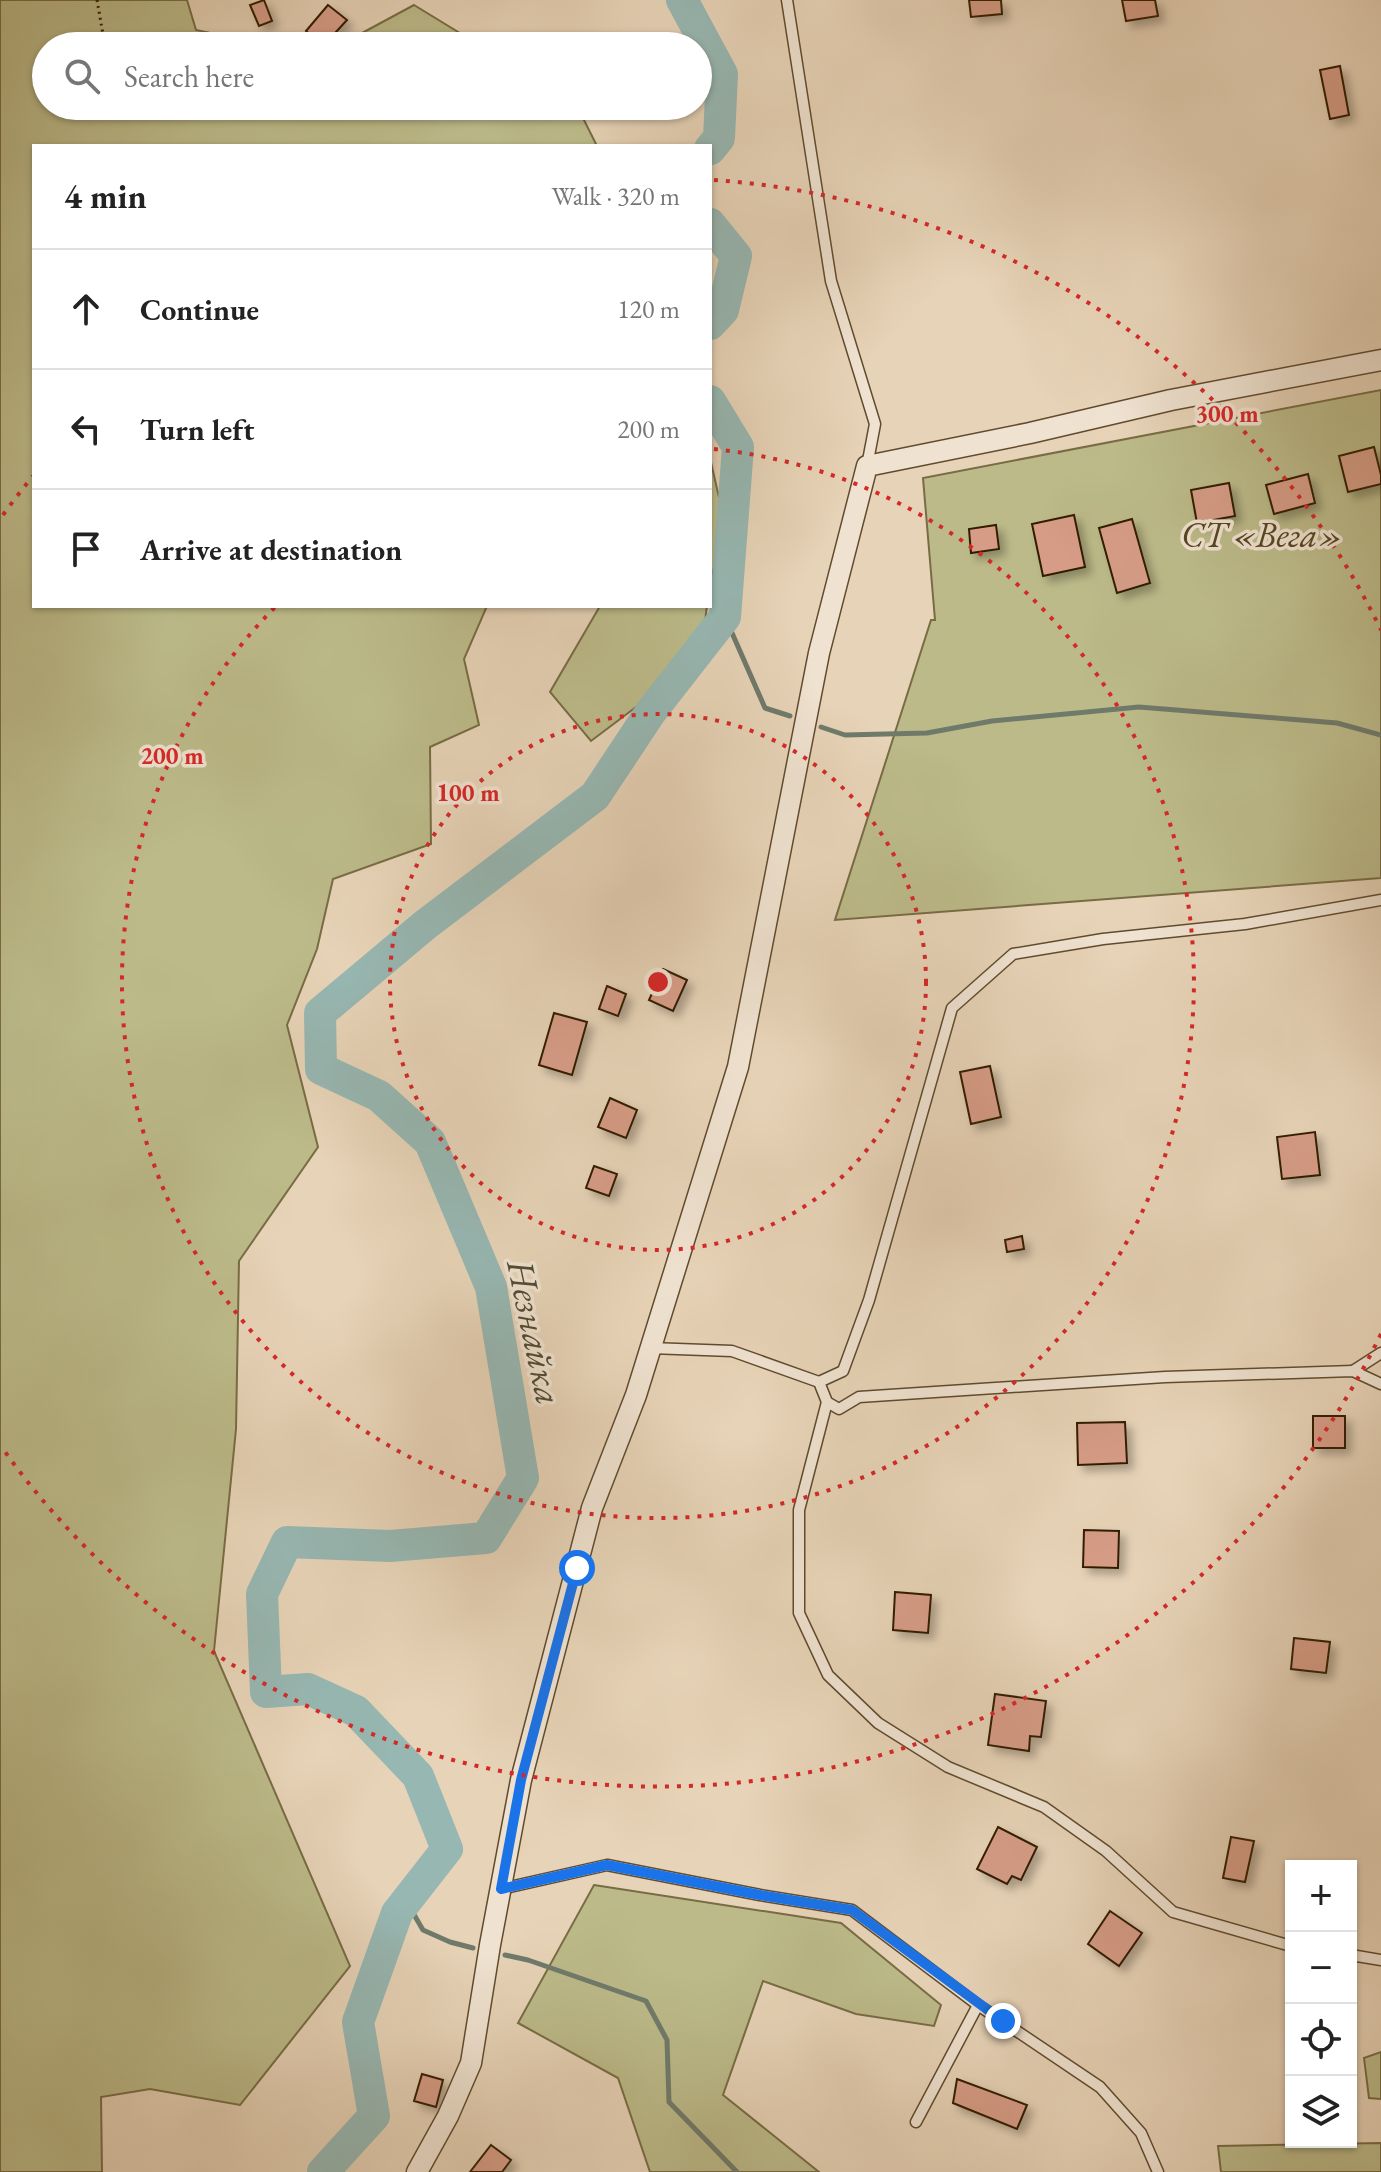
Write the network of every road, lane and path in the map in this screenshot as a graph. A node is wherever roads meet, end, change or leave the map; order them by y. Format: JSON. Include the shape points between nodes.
{"nodes":[{"id":1,"x":97,"y":0,"type":"edge"},
{"id":2,"x":787,"y":0,"type":"edge"},
{"id":3,"x":103,"y":32,"type":"edge"},
{"id":4,"x":1381,"y":360,"type":"edge"},
{"id":5,"x":867,"y":466,"type":"junction"},
{"id":6,"x":1381,"y":900,"type":"edge"},
{"id":7,"x":650,"y":1348,"type":"junction"},
{"id":8,"x":1381,"y":1353,"type":"edge"},
{"id":9,"x":1353,"y":1371,"type":"junction"},
{"id":10,"x":819,"y":1382,"type":"junction"},
{"id":11,"x":1381,"y":1384,"type":"edge"},
{"id":12,"x":827,"y":1402,"type":"junction"},
{"id":13,"x":501,"y":1889,"type":"junction"},
{"id":14,"x":1285,"y":1944,"type":"edge"},
{"id":15,"x":1357,"y":1956,"type":"edge"},
{"id":16,"x":1381,"y":1960,"type":"edge"},
{"id":17,"x":978,"y":2005,"type":"junction"},
{"id":18,"x":916,"y":2122,"type":"dead end"},
{"id":19,"x":417,"y":2172,"type":"edge"},
{"id":20,"x":1158,"y":2172,"type":"edge"}],
"edges":[{"from":1,"to":3,"type":"path"},
{"from":2,"to":5,"type":"lane","via":[[831,281],[875,424]]},
{"from":4,"to":5,"type":"street"},
{"from":5,"to":7,"type":"street","via":[[819,653],[738,1067]]},
{"from":6,"to":10,"type":"lane","via":[[1245,924],[1013,954],[952,1008],[869,1300],[843,1371]]},
{"from":7,"to":10,"type":"lane","via":[[732,1351]]},
{"from":7,"to":13,"type":"street","via":[[592,1508],[521,1780]]},
{"from":8,"to":9,"type":"lane"},
{"from":9,"to":11,"type":"lane"},
{"from":9,"to":12,"type":"lane","via":[[859,1397],[839,1409]]},
{"from":10,"to":12,"type":"lane"},
{"from":12,"to":14,"type":"lane","via":[[799,1510],[799,1613],[828,1675],[878,1723],[948,1767],[1044,1807],[1106,1851],[1173,1912]]},
{"from":13,"to":17,"type":"lane","via":[[607,1865],[852,1910]]},
{"from":13,"to":19,"type":"street","via":[[471,2063]]},
{"from":15,"to":16,"type":"lane"},
{"from":17,"to":18,"type":"lane"},
{"from":17,"to":20,"type":"lane","via":[[1100,2087],[1141,2133]]}]}
